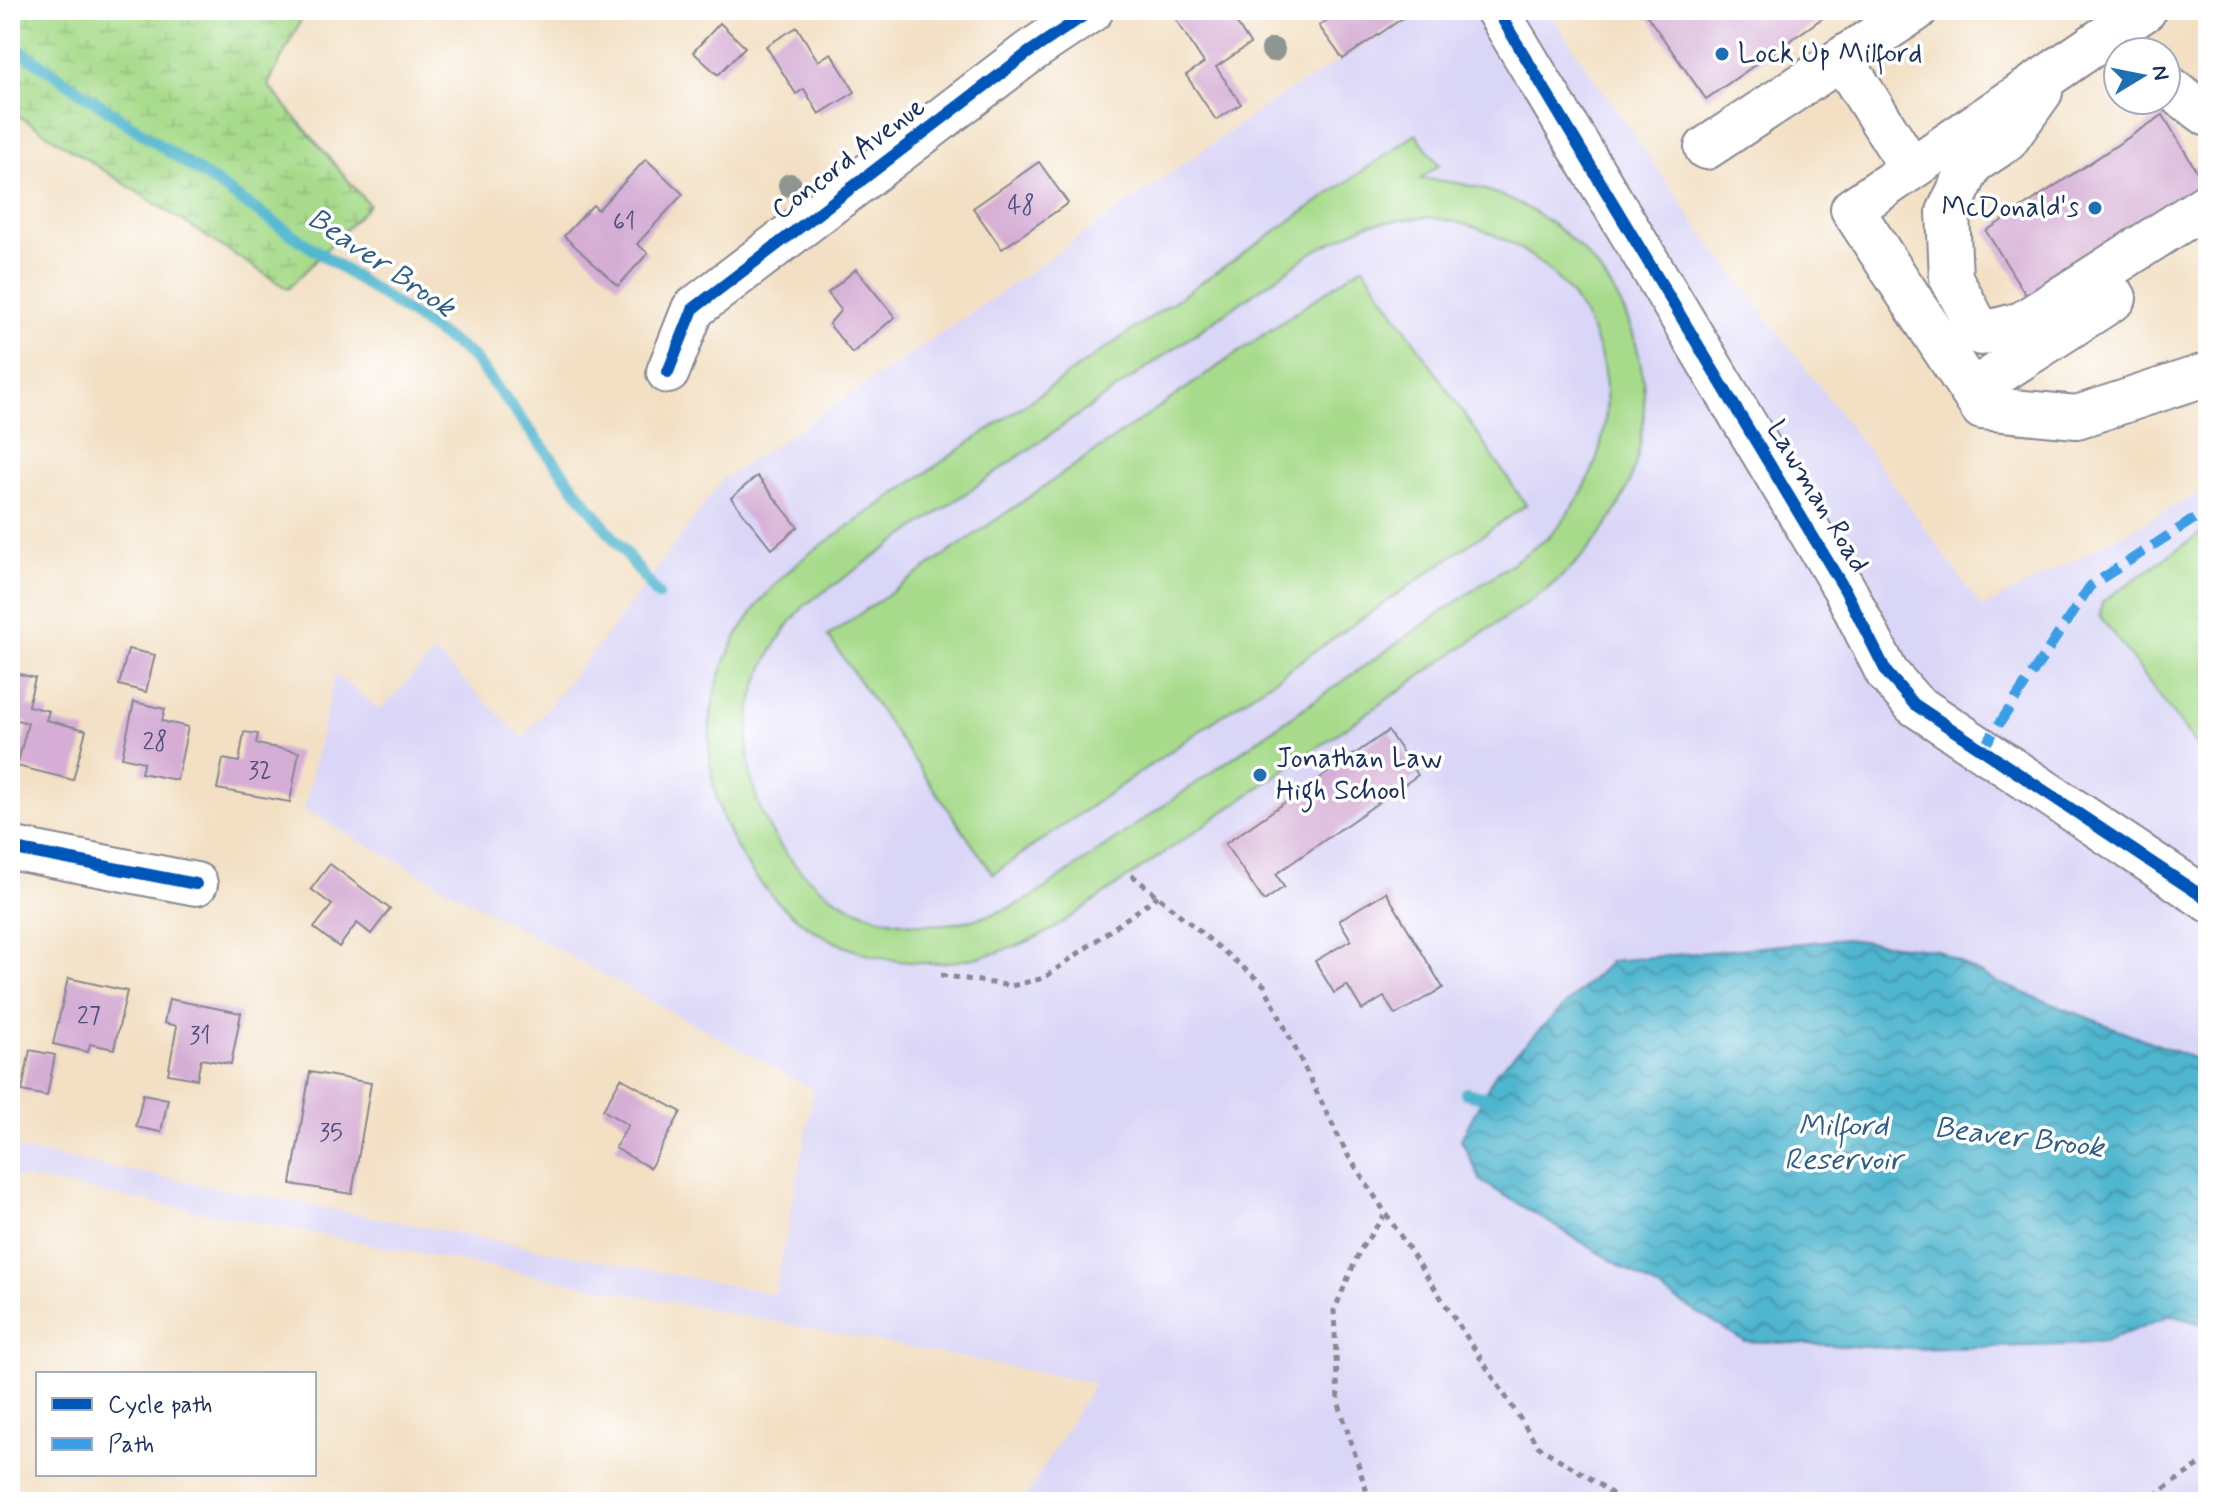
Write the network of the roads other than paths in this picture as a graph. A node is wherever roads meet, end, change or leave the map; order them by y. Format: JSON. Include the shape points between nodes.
{"nodes":[{"id":1,"x":1092,"y":10,"type":"edge"},
{"id":2,"x":1497,"y":10,"type":"edge"},
{"id":3,"x":1916,"y":10,"type":"edge"},
{"id":4,"x":2145,"y":10,"type":"edge"},
{"id":5,"x":2089,"y":58,"type":"edge"},
{"id":6,"x":1842,"y":59,"type":"junction"},
{"id":7,"x":2182,"y":96,"type":"edge"},
{"id":8,"x":2208,"y":115,"type":"edge"},
{"id":9,"x":1706,"y":148,"type":"dead end"},
{"id":10,"x":1911,"y":168,"type":"junction"},
{"id":11,"x":2208,"y":204,"type":"edge"},
{"id":12,"x":2208,"y":238,"type":"edge"},
{"id":13,"x":668,"y":372,"type":"dead end"},
{"id":14,"x":2208,"y":374,"type":"edge"},
{"id":15,"x":1971,"y":391,"type":"junction"},
{"id":16,"x":10,"y":848,"type":"edge"},
{"id":17,"x":196,"y":884,"type":"dead end"},
{"id":18,"x":2208,"y":900,"type":"edge"}],
"edges":[{"from":1,"to":13,"type":"street","name":"Concord Avenue","via":[[693,309]]},
{"from":2,"to":18,"type":"street","name":"Lawman Road","via":[[1845,590],[1887,673],[1914,704]]},
{"from":3,"to":6,"type":"street"},
{"from":4,"to":5,"type":"street"},
{"from":5,"to":10,"type":"street"},
{"from":5,"to":11,"type":"street","via":[[2006,141],[1971,164],[1948,212],[1951,278],[1981,334],[2022,323]]},
{"from":6,"to":9,"type":"street"},
{"from":6,"to":10,"type":"street"},
{"from":7,"to":8,"type":"street"},
{"from":10,"to":15,"type":"street","via":[[1852,209]]},
{"from":12,"to":15,"type":"street"},
{"from":14,"to":15,"type":"street","via":[[2077,417],[1982,408]]},
{"from":16,"to":17,"type":"street"}]}
